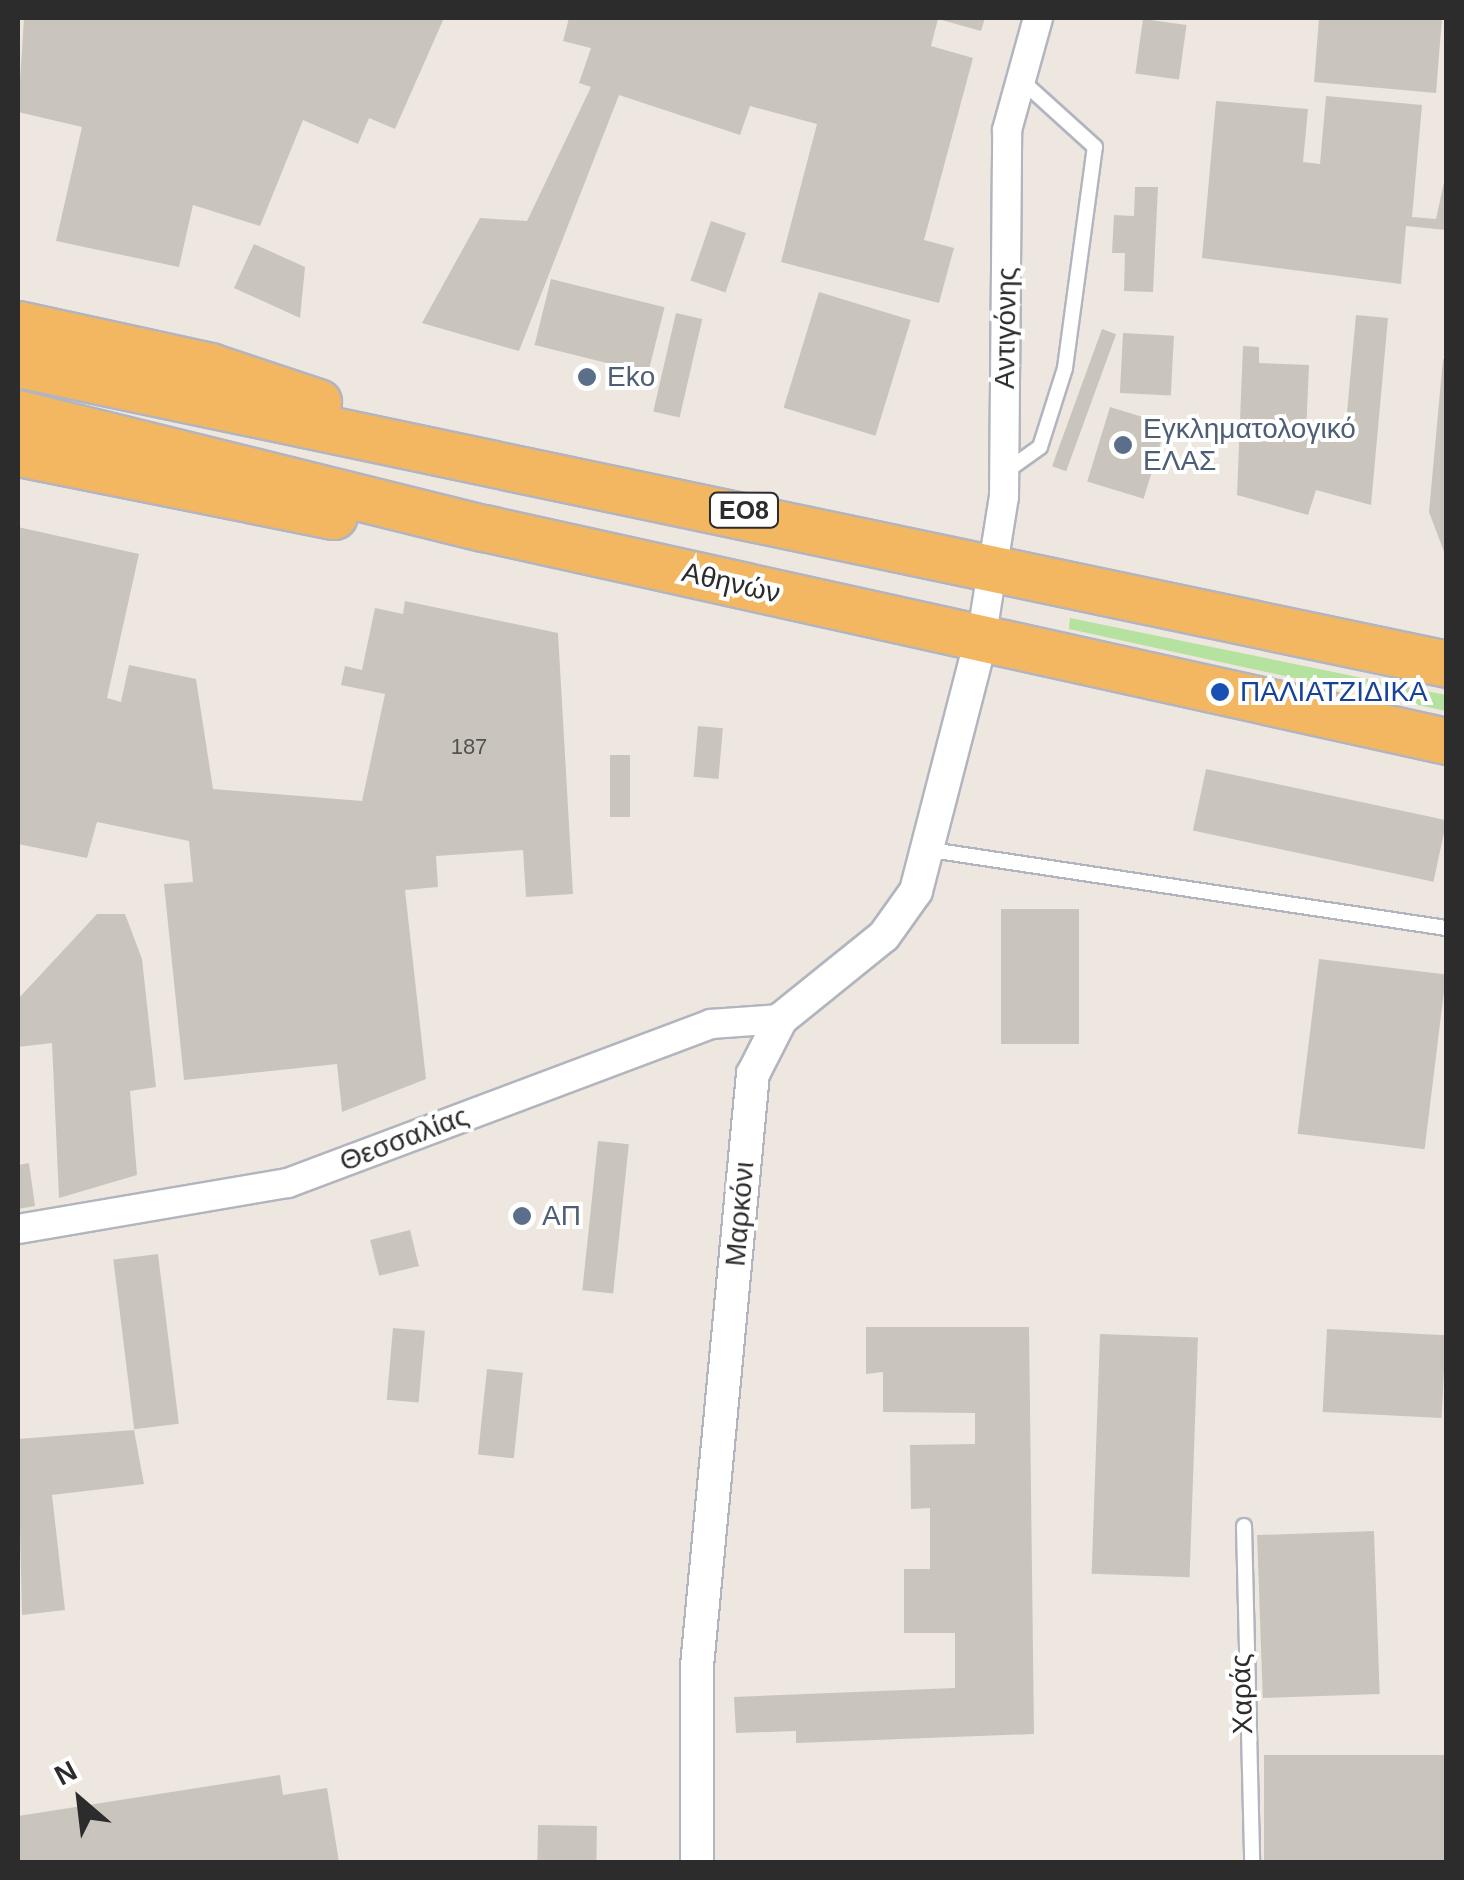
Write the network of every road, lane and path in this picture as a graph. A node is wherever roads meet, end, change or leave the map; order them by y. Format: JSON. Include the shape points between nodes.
{"nodes":[{"id":1,"x":1038,"y":18,"type":"edge"},
{"id":2,"x":1021,"y":80,"type":"junction"},
{"id":3,"x":18,"y":324,"type":"edge"},
{"id":4,"x":18,"y":364,"type":"edge"},
{"id":5,"x":18,"y":413,"type":"edge"},
{"id":6,"x":18,"y":453,"type":"edge"},
{"id":7,"x":491,"y":458,"type":"junction"},
{"id":8,"x":1004,"y":472,"type":"junction"},
{"id":9,"x":484,"y":528,"type":"junction"},
{"id":10,"x":996,"y":566,"type":"junction"},
{"id":11,"x":981,"y":640,"type":"junction"},
{"id":12,"x":1446,"y":664,"type":"edge"},
{"id":13,"x":1446,"y":741,"type":"edge"},
{"id":14,"x":931,"y":850,"type":"junction"},
{"id":15,"x":1446,"y":928,"type":"edge"},
{"id":16,"x":781,"y":1018,"type":"junction"},
{"id":17,"x":18,"y":1230,"type":"edge"},
{"id":18,"x":1244,"y":1526,"type":"dead end"},
{"id":19,"x":697,"y":1862,"type":"edge"},
{"id":20,"x":1252,"y":1862,"type":"edge"}],
"edges":[{"from":1,"to":2,"type":"street","name":"Αντιγόνης"},
{"from":2,"to":8,"type":"street","name":"Αντιγόνης","via":[[1007,130]]},
{"from":2,"to":8,"type":"lane","via":[[1095,147],[1065,368],[1040,447]]},
{"from":3,"to":7,"type":"highway","via":[[210,366]]},
{"from":4,"to":7,"type":"highway","number":"ΕΟ8"},
{"from":5,"to":9,"type":"highway","name":"Αθηνών"},
{"from":6,"to":9,"type":"highway","via":[[361,521]]},
{"from":7,"to":10,"type":"highway","number":"ΕΟ8"},
{"from":8,"to":10,"type":"street","name":"Αντιγόνης"},
{"from":9,"to":11,"type":"highway","name":"Αθηνών"},
{"from":10,"to":11,"type":"street","name":"Αντιγόνης"},
{"from":10,"to":12,"type":"highway","number":"ΕΟ8"},
{"from":11,"to":13,"type":"highway","name":"Αθηνών"},
{"from":11,"to":14,"type":"street","name":"Μαρκόνι"},
{"from":14,"to":15,"type":"lane"},
{"from":14,"to":16,"type":"street","name":"Μαρκόνι","via":[[884,936]]},
{"from":16,"to":17,"type":"street","name":"Θεσσαλίας","via":[[698,1028],[288,1183]]},
{"from":16,"to":19,"type":"street","name":"Μαρκόνι","via":[[752,1084],[697,1666]]},
{"from":18,"to":20,"type":"lane","name":"Χαράς"}]}
